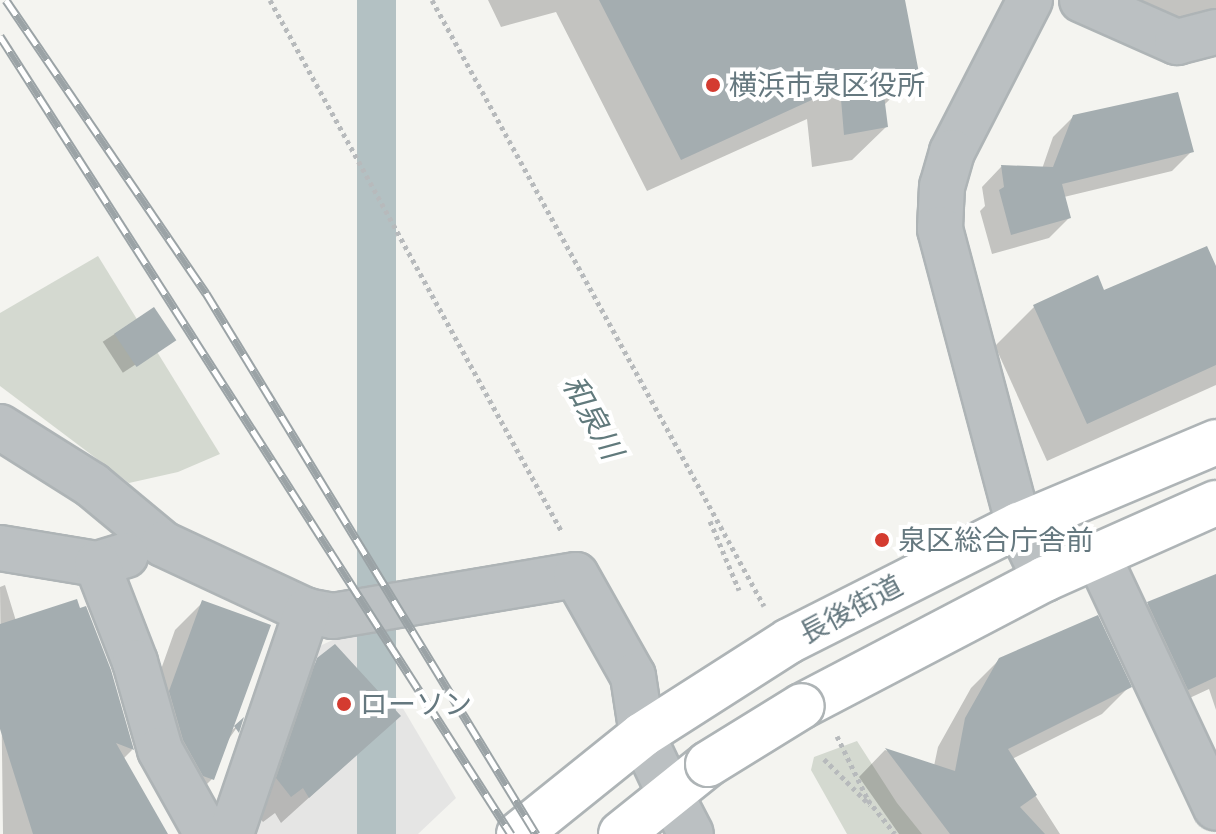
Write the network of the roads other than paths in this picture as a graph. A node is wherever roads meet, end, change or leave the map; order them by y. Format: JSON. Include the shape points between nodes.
{"nodes":[{"id":1,"x":1030,"y":0,"type":"edge"},
{"id":2,"x":1082,"y":0,"type":"edge"},
{"id":3,"x":1216,"y":32,"type":"edge"},
{"id":4,"x":0,"y":427,"type":"edge"},
{"id":5,"x":1216,"y":442,"type":"edge"},
{"id":6,"x":1216,"y":503,"type":"edge"},
{"id":7,"x":1019,"y":525,"type":"junction"},
{"id":8,"x":163,"y":544,"type":"junction"},
{"id":9,"x":0,"y":548,"type":"edge"},
{"id":10,"x":1097,"y":554,"type":"junction"},
{"id":11,"x":97,"y":564,"type":"junction"},
{"id":12,"x":1045,"y":579,"type":"junction"},
{"id":13,"x":307,"y":611,"type":"junction"},
{"id":14,"x":642,"y":735,"type":"junction"},
{"id":15,"x":669,"y":792,"type":"junction"},
{"id":16,"x":1216,"y":808,"type":"edge"},
{"id":17,"x":207,"y":834,"type":"edge"},
{"id":18,"x":231,"y":834,"type":"edge"},
{"id":19,"x":519,"y":834,"type":"edge"},
{"id":20,"x":621,"y":834,"type":"edge"},
{"id":21,"x":691,"y":834,"type":"edge"}],
"edges":[{"from":1,"to":7,"type":"street","via":[[952,152],[942,186],[940,229]]},
{"from":2,"to":3,"type":"street","via":[[1177,42]]},
{"from":4,"to":8,"type":"street","via":[[92,485]]},
{"from":5,"to":7,"type":"main road","name":"長後街道"},
{"from":6,"to":10,"type":"main road"},
{"from":7,"to":12,"type":"street"},
{"from":7,"to":14,"type":"main road","name":"長後街道","via":[[779,647]]},
{"from":8,"to":11,"type":"street"},
{"from":8,"to":13,"type":"street"},
{"from":9,"to":11,"type":"street"},
{"from":10,"to":12,"type":"main road"},
{"from":10,"to":16,"type":"street"},
{"from":11,"to":17,"type":"street","via":[[135,662],[160,750]]},
{"from":12,"to":15,"type":"main road","bridge":true,"via":[[810,702]]},
{"from":13,"to":14,"type":"street","via":[[333,616],[576,575],[633,676]]},
{"from":13,"to":18,"type":"street"},
{"from":14,"to":15,"type":"street"},
{"from":14,"to":19,"type":"main road","name":"長後街道"},
{"from":15,"to":20,"type":"main road"},
{"from":15,"to":21,"type":"street"}]}
